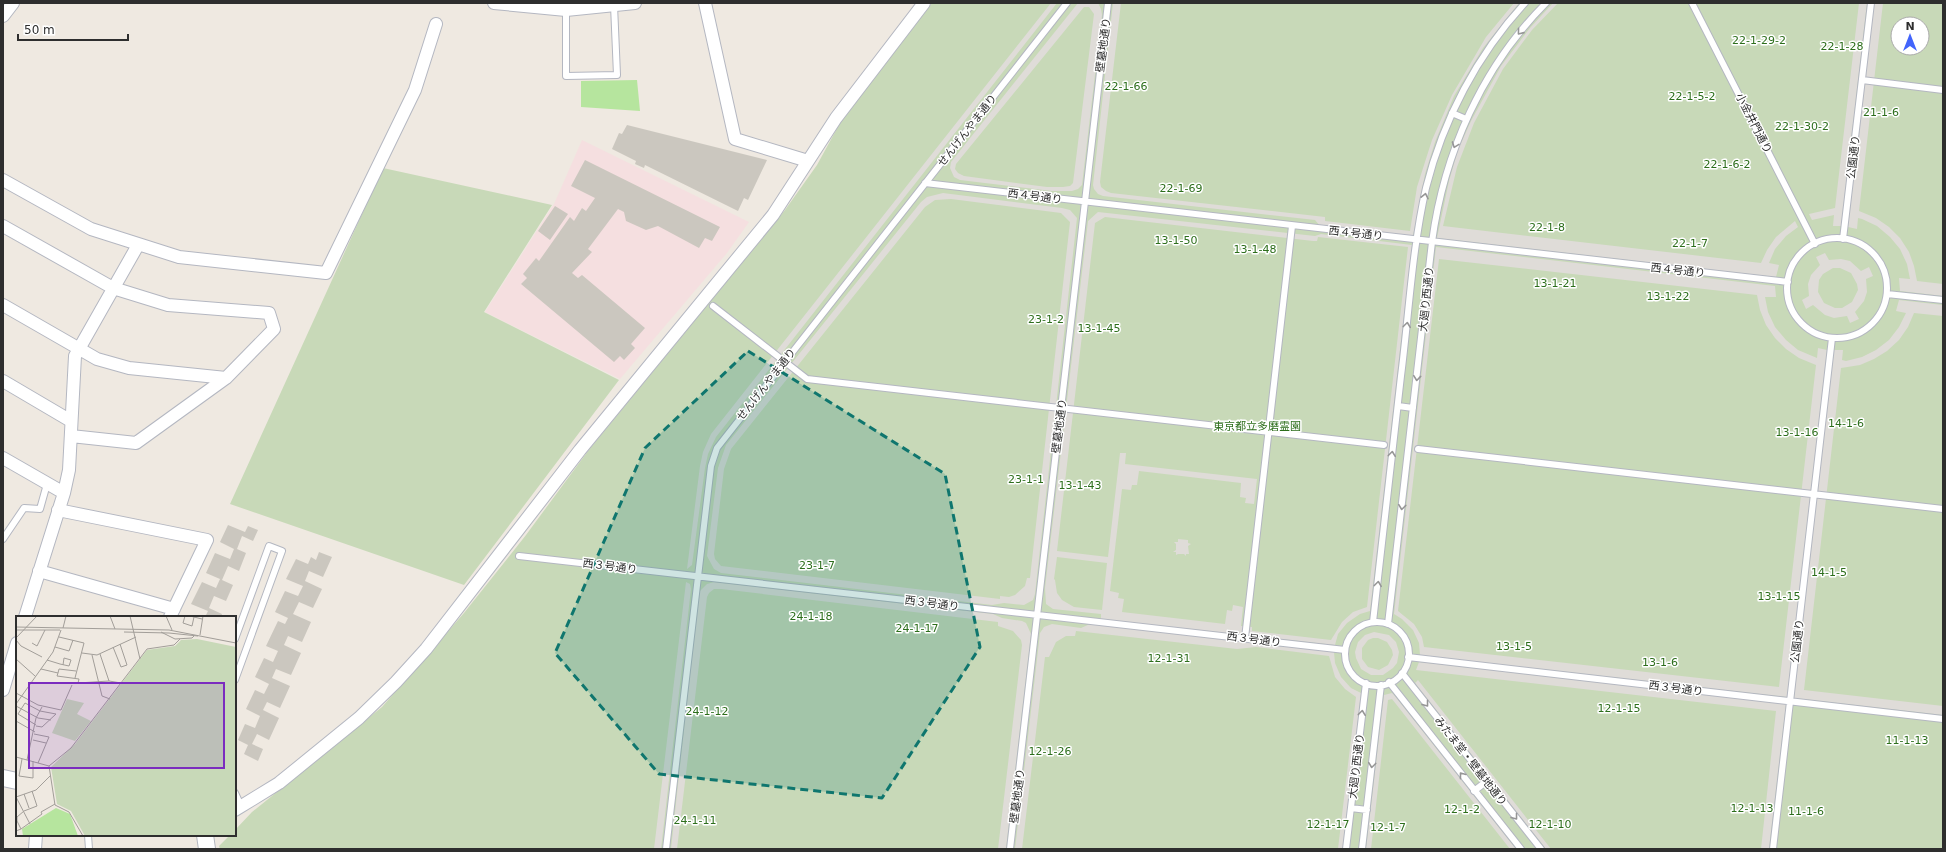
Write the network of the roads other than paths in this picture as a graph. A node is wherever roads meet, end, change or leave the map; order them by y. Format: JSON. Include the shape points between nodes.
{"nodes":[{"id":1,"x":13,"y":3,"type":"edge"},
{"id":2,"x":494,"y":3,"type":"edge"},
{"id":3,"x":635,"y":3,"type":"edge"},
{"id":4,"x":705,"y":3,"type":"edge"},
{"id":5,"x":923,"y":3,"type":"edge"},
{"id":6,"x":1067,"y":3,"type":"edge"},
{"id":7,"x":1108,"y":3,"type":"edge"},
{"id":8,"x":1525,"y":3,"type":"edge"},
{"id":9,"x":1546,"y":3,"type":"edge"},
{"id":10,"x":1692,"y":3,"type":"edge"},
{"id":11,"x":1871,"y":3,"type":"edge"},
{"id":12,"x":614,"y":5,"type":"junction"},
{"id":13,"x":566,"y":10,"type":"junction"},
{"id":14,"x":3,"y":16,"type":"edge"},
{"id":15,"x":436,"y":24,"type":"dead end"},
{"id":16,"x":1862,"y":80,"type":"junction"},
{"id":17,"x":1943,"y":90,"type":"edge"},
{"id":18,"x":1452,"y":113,"type":"junction"},
{"id":19,"x":1466,"y":119,"type":"junction"},
{"id":20,"x":808,"y":161,"type":"junction"},
{"id":21,"x":3,"y":180,"type":"edge"},
{"id":22,"x":925,"y":183,"type":"junction"},
{"id":23,"x":1085,"y":202,"type":"junction"},
{"id":24,"x":3,"y":226,"type":"edge"},
{"id":25,"x":1292,"y":226,"type":"junction"},
{"id":26,"x":1843,"y":239,"type":"junction"},
{"id":27,"x":1417,"y":240,"type":"junction"},
{"id":28,"x":1432,"y":242,"type":"junction"},
{"id":29,"x":1815,"y":244,"type":"junction"},
{"id":30,"x":138,"y":245,"type":"junction"},
{"id":31,"x":1788,"y":282,"type":"junction"},
{"id":32,"x":114,"y":288,"type":"junction"},
{"id":33,"x":1887,"y":294,"type":"junction"},
{"id":34,"x":1943,"y":300,"type":"edge"},
{"id":35,"x":3,"y":305,"type":"edge"},
{"id":36,"x":713,"y":306,"type":"dead end"},
{"id":37,"x":1832,"y":338,"type":"junction"},
{"id":38,"x":79,"y":349,"type":"junction"},
{"id":39,"x":784,"y":361,"type":"junction"},
{"id":40,"x":226,"y":378,"type":"junction"},
{"id":41,"x":3,"y":381,"type":"edge"},
{"id":42,"x":1398,"y":406,"type":"junction"},
{"id":43,"x":1061,"y":408,"type":"junction"},
{"id":44,"x":1413,"y":408,"type":"junction"},
{"id":45,"x":71,"y":421,"type":"junction"},
{"id":46,"x":1269,"y":432,"type":"junction"},
{"id":47,"x":71,"y":436,"type":"junction"},
{"id":48,"x":1384,"y":445,"type":"dead end"},
{"id":49,"x":1418,"y":449,"type":"dead end"},
{"id":50,"x":3,"y":458,"type":"edge"},
{"id":51,"x":47,"y":484,"type":"junction"},
{"id":52,"x":64,"y":493,"type":"junction"},
{"id":53,"x":1813,"y":495,"type":"junction"},
{"id":54,"x":58,"y":510,"type":"junction"},
{"id":55,"x":1943,"y":510,"type":"edge"},
{"id":56,"x":3,"y":539,"type":"edge"},
{"id":57,"x":519,"y":556,"type":"dead end"},
{"id":58,"x":39,"y":571,"type":"junction"},
{"id":59,"x":698,"y":576,"type":"junction"},
{"id":60,"x":172,"y":613,"type":"edge"},
{"id":61,"x":1038,"y":615,"type":"junction"},
{"id":62,"x":25,"y":616,"type":"edge"},
{"id":63,"x":1373,"y":622,"type":"junction"},
{"id":64,"x":1388,"y":624,"type":"junction"},
{"id":65,"x":236,"y":636,"type":"edge"},
{"id":66,"x":1245,"y":638,"type":"junction"},
{"id":67,"x":16,"y":646,"type":"edge"},
{"id":68,"x":1345,"y":650,"type":"junction"},
{"id":69,"x":1408,"y":657,"type":"junction"},
{"id":70,"x":1402,"y":674,"type":"junction"},
{"id":71,"x":236,"y":677,"type":"edge"},
{"id":72,"x":1389,"y":682,"type":"junction"},
{"id":73,"x":1366,"y":683,"type":"junction"},
{"id":74,"x":1381,"y":685,"type":"junction"},
{"id":75,"x":3,"y":690,"type":"edge"},
{"id":76,"x":1790,"y":701,"type":"junction"},
{"id":77,"x":1943,"y":718,"type":"edge"},
{"id":78,"x":3,"y":778,"type":"edge"},
{"id":79,"x":16,"y":781,"type":"edge"},
{"id":80,"x":1487,"y":781,"type":"junction"},
{"id":81,"x":1474,"y":791,"type":"junction"},
{"id":82,"x":236,"y":798,"type":"edge"},
{"id":83,"x":238,"y":808,"type":"edge"},
{"id":84,"x":1351,"y":808,"type":"junction"},
{"id":85,"x":1367,"y":810,"type":"junction"},
{"id":86,"x":36,"y":836,"type":"edge"},
{"id":87,"x":88,"y":836,"type":"edge"},
{"id":88,"x":204,"y":836,"type":"edge"},
{"id":89,"x":35,"y":849,"type":"edge"},
{"id":90,"x":89,"y":849,"type":"edge"},
{"id":91,"x":206,"y":849,"type":"edge"},
{"id":92,"x":666,"y":849,"type":"edge"},
{"id":93,"x":1010,"y":849,"type":"edge"},
{"id":94,"x":1346,"y":849,"type":"edge"},
{"id":95,"x":1362,"y":849,"type":"edge"},
{"id":96,"x":1521,"y":849,"type":"edge"},
{"id":97,"x":1541,"y":849,"type":"edge"},
{"id":98,"x":1773,"y":849,"type":"edge"}],
"edges":[{"from":1,"to":14,"type":"street"},
{"from":2,"to":13,"type":"street"},
{"from":3,"to":12,"type":"street"},
{"from":4,"to":20,"type":"street","via":[[735,139]]},
{"from":5,"to":20,"type":"street","via":[[836,118]]},
{"from":6,"to":22,"type":"lane","name":"せんげんやま通り"},
{"from":7,"to":23,"type":"lane","name":"壁墓地通り"},
{"from":8,"to":18,"type":"lane","name":"大廻り西通り","via":[[1487,50]]},
{"from":9,"to":19,"type":"lane","name":"大廻り西通り","one_way":true,"via":[[1492,70]]},
{"from":10,"to":29,"type":"lane","name":"小金井門通り"},
{"from":11,"to":16,"type":"lane","name":"公園通り"},
{"from":12,"to":13,"type":"street"},
{"from":12,"to":13,"type":"lane","via":[[617,75],[566,76]]},
{"from":15,"to":30,"type":"street","via":[[416,90],[326,273],[179,257]]},
{"from":16,"to":17,"type":"lane"},
{"from":16,"to":26,"type":"lane","name":"公園通り"},
{"from":18,"to":19,"type":"lane"},
{"from":27,"to":18,"type":"lane","name":"大廻り西通り","one_way":true,"via":[[1431,172]]},
{"from":19,"to":28,"type":"lane","name":"大廻り西通り","one_way":true,"via":[[1441,191]]},
{"from":20,"to":83,"type":"street","via":[[773,214],[580,450],[426,649],[359,718],[279,783]]},
{"from":21,"to":30,"type":"street","via":[[91,229]]},
{"from":22,"to":23,"type":"lane","name":"西４号通り"},
{"from":22,"to":39,"type":"lane","name":"せんげんやま通り"},
{"from":23,"to":25,"type":"lane","name":"西４号通り"},
{"from":23,"to":43,"type":"lane","name":"壁墓地通り"},
{"from":24,"to":32,"type":"street"},
{"from":25,"to":27,"type":"lane","name":"西４号通り"},
{"from":25,"to":46,"type":"lane"},
{"from":26,"to":29,"type":"lane","via":[[1834,238]]},
{"from":26,"to":33,"type":"lane","via":[[1866,247],[1875,256],[1886,274]]},
{"from":27,"to":28,"type":"lane","name":"西４号通り"},
{"from":42,"to":27,"type":"lane","name":"大廻り西通り","one_way":true},
{"from":28,"to":31,"type":"lane","name":"西４号通り"},
{"from":28,"to":44,"type":"lane","name":"大廻り西通り","one_way":true},
{"from":29,"to":31,"type":"lane","via":[[1794,264]]},
{"from":30,"to":32,"type":"street"},
{"from":31,"to":37,"type":"lane","via":[[1789,300],[1797,317],[1812,331]]},
{"from":32,"to":38,"type":"street"},
{"from":32,"to":40,"type":"street","via":[[168,305],[269,314],[274,329]]},
{"from":33,"to":34,"type":"lane"},
{"from":33,"to":37,"type":"lane","via":[[1882,311],[1871,325],[1852,336]]},
{"from":35,"to":38,"type":"street"},
{"from":36,"to":39,"type":"lane"},
{"from":37,"to":53,"type":"lane","name":"公園通り"},
{"from":38,"to":40,"type":"street","via":[[97,359],[129,368]]},
{"from":38,"to":45,"type":"street","via":[[75,356]]},
{"from":39,"to":43,"type":"lane","via":[[807,379]]},
{"from":39,"to":59,"type":"lane","name":"せんげんやま通り","via":[[721,440],[713,457]]},
{"from":40,"to":47,"type":"street","via":[[136,443]]},
{"from":41,"to":45,"type":"street"},
{"from":42,"to":44,"type":"lane"},
{"from":63,"to":42,"type":"lane","name":"大廻り西通り","one_way":true},
{"from":43,"to":46,"type":"lane"},
{"from":43,"to":61,"type":"lane","name":"壁墓地通り"},
{"from":44,"to":64,"type":"lane","name":"大廻り西通り","one_way":true},
{"from":45,"to":47,"type":"street"},
{"from":46,"to":48,"type":"lane"},
{"from":46,"to":66,"type":"lane"},
{"from":47,"to":52,"type":"street","via":[[69,470]]},
{"from":49,"to":53,"type":"lane"},
{"from":50,"to":51,"type":"street"},
{"from":51,"to":52,"type":"street"},
{"from":51,"to":56,"type":"lane","via":[[40,509],[24,508]]},
{"from":52,"to":54,"type":"street"},
{"from":53,"to":55,"type":"lane"},
{"from":53,"to":76,"type":"lane","name":"公園通り"},
{"from":54,"to":58,"type":"street"},
{"from":54,"to":60,"type":"street","via":[[207,540]]},
{"from":57,"to":59,"type":"lane","name":"西３号通り"},
{"from":58,"to":60,"type":"street"},
{"from":58,"to":62,"type":"street"},
{"from":59,"to":61,"type":"lane","name":"西３号通り"},
{"from":59,"to":92,"type":"lane","name":"せんげんやま通り"},
{"from":61,"to":66,"type":"lane","name":"西３号通り"},
{"from":61,"to":93,"type":"lane","name":"壁墓地通り"},
{"from":63,"to":64,"type":"lane"},
{"from":63,"to":68,"type":"lane","via":[[1362,625],[1353,633]]},
{"from":64,"to":69,"type":"lane","via":[[1397,629],[1405,639]]},
{"from":65,"to":71,"type":"lane","via":[[269,546],[282,551]]},
{"from":66,"to":68,"type":"lane","name":"西３号通り"},
{"from":67,"to":75,"type":"street"},
{"from":68,"to":73,"type":"lane","via":[[1349,668],[1356,678]]},
{"from":69,"to":70,"type":"lane"},
{"from":69,"to":76,"type":"lane","name":"西３号通り"},
{"from":70,"to":72,"type":"lane"},
{"from":70,"to":80,"type":"lane","name":"みたま堂・壁墓地通り","one_way":true},
{"from":72,"to":74,"type":"lane"},
{"from":81,"to":72,"type":"lane","name":"みたま堂・壁墓地通り","one_way":true},
{"from":73,"to":74,"type":"lane"},
{"from":84,"to":73,"type":"lane","name":"大廻り西通り","one_way":true},
{"from":74,"to":85,"type":"lane","name":"大廻り西通り","one_way":true},
{"from":76,"to":77,"type":"lane","name":"西３号通り"},
{"from":76,"to":98,"type":"lane","name":"公園通り"},
{"from":78,"to":79,"type":"street"},
{"from":80,"to":81,"type":"lane"},
{"from":80,"to":97,"type":"lane","name":"みたま堂・壁墓地通り","one_way":true},
{"from":81,"to":96,"type":"lane","name":"みたま堂・壁墓地通り"},
{"from":82,"to":83,"type":"lane"},
{"from":84,"to":85,"type":"lane"},
{"from":84,"to":94,"type":"lane","name":"大廻り西通り"},
{"from":85,"to":95,"type":"lane","name":"大廻り西通り"},
{"from":86,"to":89,"type":"street"},
{"from":87,"to":90,"type":"lane"},
{"from":88,"to":91,"type":"street"}]}
